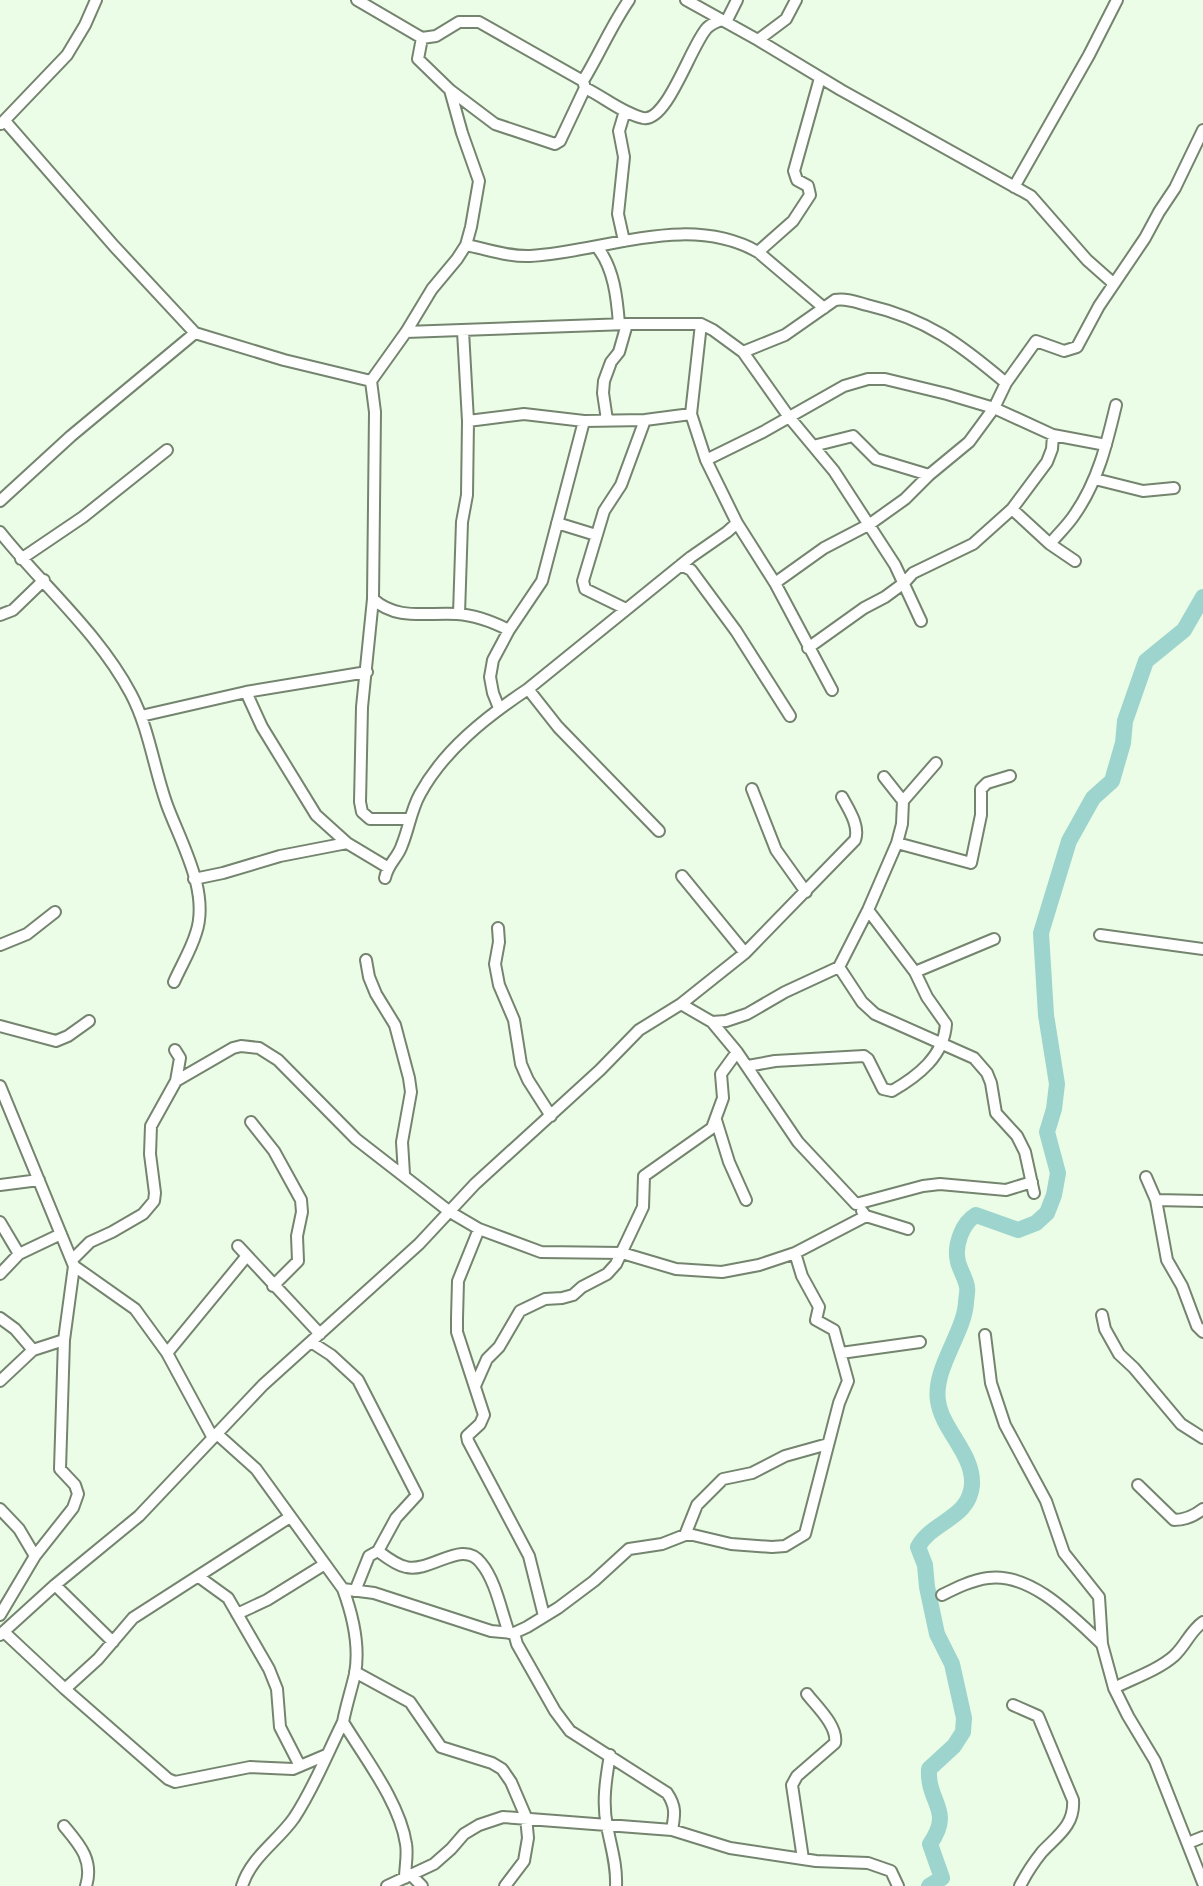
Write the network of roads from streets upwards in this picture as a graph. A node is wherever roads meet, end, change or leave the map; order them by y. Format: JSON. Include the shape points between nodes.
{"nodes":[{"id":1,"x":96,"y":0,"type":"edge"},
{"id":2,"x":357,"y":0,"type":"edge"},
{"id":3,"x":629,"y":0,"type":"edge"},
{"id":4,"x":686,"y":0,"type":"edge"},
{"id":5,"x":737,"y":0,"type":"edge"},
{"id":6,"x":796,"y":0,"type":"edge"},
{"id":7,"x":1117,"y":0,"type":"edge"},
{"id":8,"x":723,"y":21,"type":"junction"},
{"id":9,"x":422,"y":38,"type":"junction"},
{"id":10,"x":758,"y":40,"type":"junction"},
{"id":11,"x":820,"y":78,"type":"junction"},
{"id":12,"x":584,"y":85,"type":"junction"},
{"id":13,"x":450,"y":90,"type":"junction"},
{"id":14,"x":625,"y":111,"type":"junction"},
{"id":15,"x":2,"y":123,"type":"edge"},
{"id":16,"x":1203,"y":130,"type":"edge"},
{"id":17,"x":1014,"y":187,"type":"junction"},
{"id":18,"x":624,"y":241,"type":"junction"},
{"id":19,"x":466,"y":245,"type":"junction"},
{"id":20,"x":597,"y":247,"type":"junction"},
{"id":21,"x":758,"y":252,"type":"junction"},
{"id":22,"x":1113,"y":283,"type":"junction"},
{"id":23,"x":824,"y":308,"type":"junction"},
{"id":24,"x":623,"y":324,"type":"junction"},
{"id":25,"x":701,"y":324,"type":"junction"},
{"id":26,"x":463,"y":331,"type":"junction"},
{"id":27,"x":406,"y":332,"type":"junction"},
{"id":28,"x":195,"y":333,"type":"junction"},
{"id":29,"x":743,"y":352,"type":"junction"},
{"id":30,"x":371,"y":381,"type":"junction"},
{"id":31,"x":1006,"y":383,"type":"junction"},
{"id":32,"x":1116,"y":405,"type":"dead end"},
{"id":33,"x":994,"y":408,"type":"junction"},
{"id":34,"x":691,"y":414,"type":"junction"},
{"id":35,"x":789,"y":417,"type":"junction"},
{"id":36,"x":607,"y":420,"type":"junction"},
{"id":37,"x":645,"y":420,"type":"junction"},
{"id":38,"x":468,"y":421,"type":"junction"},
{"id":39,"x":584,"y":421,"type":"junction"},
{"id":40,"x":1053,"y":435,"type":"junction"},
{"id":41,"x":1106,"y":445,"type":"junction"},
{"id":42,"x":813,"y":446,"type":"junction"},
{"id":43,"x":166,"y":450,"type":"dead end"},
{"id":44,"x":706,"y":460,"type":"junction"},
{"id":45,"x":929,"y":475,"type":"junction"},
{"id":46,"x":1095,"y":479,"type":"junction"},
{"id":47,"x":1174,"y":488,"type":"dead end"},
{"id":48,"x":0,"y":501,"type":"edge"},
{"id":49,"x":1012,"y":509,"type":"junction"},
{"id":50,"x":557,"y":523,"type":"junction"},
{"id":51,"x":737,"y":523,"type":"junction"},
{"id":52,"x":870,"y":524,"type":"junction"},
{"id":53,"x":0,"y":532,"type":"edge"},
{"id":54,"x":596,"y":535,"type":"junction"},
{"id":55,"x":1050,"y":544,"type":"junction"},
{"id":56,"x":21,"y":559,"type":"junction"},
{"id":57,"x":1075,"y":561,"type":"dead end"},
{"id":58,"x":686,"y":567,"type":"junction"},
{"id":59,"x":44,"y":580,"type":"junction"},
{"id":60,"x":775,"y":583,"type":"junction"},
{"id":61,"x":904,"y":583,"type":"junction"},
{"id":62,"x":373,"y":600,"type":"junction"},
{"id":63,"x":626,"y":609,"type":"junction"},
{"id":64,"x":459,"y":614,"type":"junction"},
{"id":65,"x":0,"y":615,"type":"edge"},
{"id":66,"x":921,"y":621,"type":"dead end"},
{"id":67,"x":509,"y":630,"type":"junction"},
{"id":68,"x":808,"y":648,"type":"junction"},
{"id":69,"x":367,"y":672,"type":"junction"},
{"id":70,"x":527,"y":689,"type":"junction"},
{"id":71,"x":832,"y":690,"type":"dead end"},
{"id":72,"x":246,"y":692,"type":"junction"},
{"id":73,"x":499,"y":708,"type":"junction"},
{"id":74,"x":141,"y":716,"type":"junction"},
{"id":75,"x":790,"y":716,"type":"dead end"},
{"id":76,"x":936,"y":763,"type":"dead end"},
{"id":77,"x":1010,"y":776,"type":"dead end"},
{"id":78,"x":884,"y":777,"type":"dead end"},
{"id":79,"x":752,"y":789,"type":"dead end"},
{"id":80,"x":842,"y":797,"type":"dead end"},
{"id":81,"x":903,"y":801,"type":"junction"},
{"id":82,"x":409,"y":818,"type":"junction"},
{"id":83,"x":659,"y":831,"type":"dead end"},
{"id":84,"x":346,"y":843,"type":"junction"},
{"id":85,"x":897,"y":843,"type":"junction"},
{"id":86,"x":682,"y":876,"type":"dead end"},
{"id":87,"x":194,"y":879,"type":"junction"},
{"id":88,"x":806,"y":892,"type":"junction"},
{"id":89,"x":868,"y":910,"type":"junction"},
{"id":90,"x":55,"y":912,"type":"dead end"},
{"id":91,"x":498,"y":928,"type":"dead end"},
{"id":92,"x":1100,"y":935,"type":"dead end"},
{"id":93,"x":995,"y":939,"type":"dead end"},
{"id":94,"x":0,"y":945,"type":"edge"},
{"id":95,"x":1203,"y":950,"type":"edge"},
{"id":96,"x":745,"y":953,"type":"junction"},
{"id":97,"x":366,"y":960,"type":"dead end"},
{"id":98,"x":839,"y":967,"type":"junction"},
{"id":99,"x":915,"y":972,"type":"junction"},
{"id":100,"x":174,"y":982,"type":"dead end"},
{"id":101,"x":681,"y":1004,"type":"junction"},
{"id":102,"x":89,"y":1021,"type":"dead end"},
{"id":103,"x":712,"y":1022,"type":"junction"},
{"id":104,"x":0,"y":1026,"type":"edge"},
{"id":105,"x":943,"y":1042,"type":"junction"},
{"id":106,"x":175,"y":1050,"type":"dead end"},
{"id":107,"x":737,"y":1052,"type":"junction"},
{"id":108,"x":748,"y":1066,"type":"junction"},
{"id":109,"x":176,"y":1081,"type":"junction"},
{"id":110,"x":0,"y":1086,"type":"edge"},
{"id":111,"x":551,"y":1116,"type":"junction"},
{"id":112,"x":716,"y":1120,"type":"junction"},
{"id":113,"x":251,"y":1122,"type":"dead end"},
{"id":114,"x":404,"y":1174,"type":"junction"},
{"id":115,"x":1146,"y":1177,"type":"dead end"},
{"id":116,"x":39,"y":1180,"type":"junction"},
{"id":117,"x":0,"y":1185,"type":"edge"},
{"id":118,"x":746,"y":1200,"type":"dead end"},
{"id":119,"x":1156,"y":1200,"type":"junction"},
{"id":120,"x":1203,"y":1201,"type":"edge"},
{"id":121,"x":856,"y":1203,"type":"junction"},
{"id":122,"x":450,"y":1212,"type":"junction"},
{"id":123,"x":866,"y":1216,"type":"junction"},
{"id":124,"x":0,"y":1222,"type":"edge"},
{"id":125,"x":479,"y":1229,"type":"junction"},
{"id":126,"x":908,"y":1229,"type":"dead end"},
{"id":127,"x":61,"y":1234,"type":"junction"},
{"id":128,"x":238,"y":1246,"type":"dead end"},
{"id":129,"x":621,"y":1253,"type":"junction"},
{"id":130,"x":795,"y":1253,"type":"junction"},
{"id":131,"x":19,"y":1254,"type":"junction"},
{"id":132,"x":246,"y":1257,"type":"junction"},
{"id":133,"x":73,"y":1263,"type":"junction"},
{"id":134,"x":0,"y":1274,"type":"edge"},
{"id":135,"x":273,"y":1286,"type":"junction"},
{"id":136,"x":1102,"y":1315,"type":"dead end"},
{"id":137,"x":0,"y":1318,"type":"edge"},
{"id":138,"x":1203,"y":1332,"type":"edge"},
{"id":139,"x":985,"y":1335,"type":"dead end"},
{"id":140,"x":315,"y":1338,"type":"junction"},
{"id":141,"x":64,"y":1340,"type":"junction"},
{"id":142,"x":920,"y":1342,"type":"dead end"},
{"id":143,"x":33,"y":1350,"type":"junction"},
{"id":144,"x":167,"y":1353,"type":"junction"},
{"id":145,"x":841,"y":1353,"type":"junction"},
{"id":146,"x":0,"y":1381,"type":"edge"},
{"id":147,"x":474,"y":1386,"type":"junction"},
{"id":148,"x":215,"y":1436,"type":"junction"},
{"id":149,"x":1203,"y":1438,"type":"edge"},
{"id":150,"x":828,"y":1444,"type":"junction"},
{"id":151,"x":1138,"y":1485,"type":"dead end"},
{"id":152,"x":0,"y":1509,"type":"edge"},
{"id":153,"x":1203,"y":1509,"type":"edge"},
{"id":154,"x":290,"y":1517,"type":"junction"},
{"id":155,"x":685,"y":1535,"type":"junction"},
{"id":156,"x":377,"y":1551,"type":"junction"},
{"id":157,"x":35,"y":1556,"type":"junction"},
{"id":158,"x":325,"y":1564,"type":"junction"},
{"id":159,"x":199,"y":1577,"type":"junction"},
{"id":160,"x":55,"y":1586,"type":"junction"},
{"id":161,"x":349,"y":1590,"type":"junction"},
{"id":162,"x":942,"y":1595,"type":"dead end"},
{"id":163,"x":237,"y":1614,"type":"junction"},
{"id":164,"x":0,"y":1615,"type":"edge"},
{"id":165,"x":544,"y":1616,"type":"junction"},
{"id":166,"x":1203,"y":1622,"type":"edge"},
{"id":167,"x":2,"y":1633,"type":"edge"},
{"id":168,"x":511,"y":1633,"type":"junction"},
{"id":169,"x":113,"y":1642,"type":"junction"},
{"id":170,"x":1102,"y":1644,"type":"junction"},
{"id":171,"x":355,"y":1672,"type":"junction"},
{"id":172,"x":1114,"y":1688,"type":"junction"},
{"id":173,"x":65,"y":1689,"type":"junction"},
{"id":174,"x":807,"y":1694,"type":"dead end"},
{"id":175,"x":1013,"y":1705,"type":"dead end"},
{"id":176,"x":343,"y":1722,"type":"junction"},
{"id":177,"x":326,"y":1755,"type":"junction"},
{"id":178,"x":610,"y":1755,"type":"junction"},
{"id":179,"x":300,"y":1766,"type":"junction"},
{"id":180,"x":526,"y":1817,"type":"junction"},
{"id":181,"x":606,"y":1824,"type":"junction"},
{"id":182,"x":64,"y":1826,"type":"dead end"},
{"id":183,"x":672,"y":1830,"type":"junction"},
{"id":184,"x":1203,"y":1837,"type":"edge"},
{"id":185,"x":1188,"y":1843,"type":"junction"},
{"id":186,"x":803,"y":1859,"type":"junction"},
{"id":187,"x":408,"y":1876,"type":"junction"},
{"id":188,"x":1203,"y":1883,"type":"edge"},
{"id":189,"x":86,"y":1886,"type":"edge"},
{"id":190,"x":242,"y":1886,"type":"edge"},
{"id":191,"x":387,"y":1886,"type":"edge"},
{"id":192,"x":422,"y":1886,"type":"edge"},
{"id":193,"x":505,"y":1886,"type":"edge"},
{"id":194,"x":616,"y":1886,"type":"edge"},
{"id":195,"x":898,"y":1886,"type":"edge"},
{"id":196,"x":1020,"y":1886,"type":"edge"}],
"edges":[{"from":1,"to":15,"type":"street","via":[[67,55]]},
{"from":2,"to":9,"type":"street"},
{"from":3,"to":12,"type":"street"},
{"from":4,"to":8,"type":"street"},
{"from":5,"to":8,"type":"street"},
{"from":6,"to":10,"type":"street","via":[[786,19]]},
{"from":7,"to":17,"type":"street"},
{"from":8,"to":10,"type":"street"},
{"from":8,"to":14,"type":"street","via":[[708,27],[700,38],[656,115],[645,118]]},
{"from":9,"to":12,"type":"street","via":[[436,36],[459,22],[480,22]]},
{"from":9,"to":13,"type":"street","via":[[418,59]]},
{"from":10,"to":11,"type":"street"},
{"from":11,"to":17,"type":"street"},
{"from":11,"to":21,"type":"street","via":[[794,171],[810,195],[793,221]]},
{"from":12,"to":13,"type":"street","via":[[555,144],[495,124]]},
{"from":12,"to":14,"type":"street"},
{"from":13,"to":19,"type":"street","via":[[479,181]]},
{"from":14,"to":18,"type":"street","via":[[620,131],[624,157],[618,214]]},
{"from":15,"to":28,"type":"street"},
{"from":16,"to":22,"type":"street","via":[[1175,188]]},
{"from":17,"to":22,"type":"street","via":[[1031,197]]},
{"from":18,"to":20,"type":"street"},
{"from":18,"to":21,"type":"street","via":[[711,235]]},
{"from":19,"to":20,"type":"street","via":[[526,256]]},
{"from":19,"to":27,"type":"street"},
{"from":20,"to":24,"type":"street","via":[[608,267]]},
{"from":21,"to":23,"type":"street"},
{"from":22,"to":31,"type":"street","via":[[1077,348],[1065,351],[1036,341]]},
{"from":23,"to":29,"type":"street","via":[[785,335]]},
{"from":23,"to":31,"type":"street","via":[[844,299],[929,325]]},
{"from":24,"to":25,"type":"street"},
{"from":24,"to":26,"type":"street"},
{"from":24,"to":36,"type":"street","via":[[619,352],[604,381]]},
{"from":25,"to":29,"type":"street"},
{"from":25,"to":34,"type":"street"},
{"from":26,"to":27,"type":"street"},
{"from":26,"to":38,"type":"street"},
{"from":27,"to":30,"type":"street"},
{"from":28,"to":30,"type":"street"},
{"from":28,"to":48,"type":"street"},
{"from":29,"to":35,"type":"street"},
{"from":30,"to":62,"type":"street","via":[[375,412]]},
{"from":31,"to":33,"type":"street"},
{"from":32,"to":41,"type":"street"},
{"from":33,"to":35,"type":"street","via":[[885,379],[868,379],[844,386]]},
{"from":33,"to":40,"type":"street"},
{"from":33,"to":45,"type":"street","via":[[969,442]]},
{"from":34,"to":37,"type":"street"},
{"from":34,"to":44,"type":"street"},
{"from":35,"to":42,"type":"street"},
{"from":35,"to":44,"type":"street"},
{"from":36,"to":37,"type":"street"},
{"from":36,"to":39,"type":"street"},
{"from":37,"to":54,"type":"street"},
{"from":38,"to":39,"type":"street","via":[[524,414]]},
{"from":38,"to":64,"type":"street"},
{"from":39,"to":50,"type":"street"},
{"from":40,"to":41,"type":"street"},
{"from":40,"to":49,"type":"street","via":[[1046,462]]},
{"from":41,"to":46,"type":"street"},
{"from":42,"to":45,"type":"street","via":[[853,436],[876,459]]},
{"from":42,"to":52,"type":"street"},
{"from":43,"to":56,"type":"street","via":[[93,510]]},
{"from":44,"to":51,"type":"street"},
{"from":45,"to":52,"type":"street"},
{"from":46,"to":47,"type":"street","via":[[1143,491]]},
{"from":46,"to":55,"type":"street","via":[[1075,515]]},
{"from":49,"to":55,"type":"street"},
{"from":49,"to":61,"type":"street","via":[[973,544],[923,566]]},
{"from":50,"to":54,"type":"street"},
{"from":50,"to":67,"type":"street","via":[[540,586]]},
{"from":51,"to":58,"type":"street","via":[[691,557]]},
{"from":51,"to":60,"type":"street"},
{"from":52,"to":60,"type":"street","via":[[824,548]]},
{"from":52,"to":61,"type":"street"},
{"from":53,"to":56,"type":"street"},
{"from":54,"to":63,"type":"street","via":[[583,586]]},
{"from":55,"to":57,"type":"street"},
{"from":56,"to":59,"type":"street"},
{"from":58,"to":63,"type":"street"},
{"from":58,"to":75,"type":"street","via":[[736,631]]},
{"from":59,"to":65,"type":"street","via":[[13,610]]},
{"from":59,"to":74,"type":"street","via":[[105,654]]},
{"from":60,"to":68,"type":"street"},
{"from":61,"to":66,"type":"street"},
{"from":61,"to":68,"type":"street"},
{"from":62,"to":64,"type":"street","via":[[395,612]]},
{"from":62,"to":69,"type":"street"},
{"from":63,"to":70,"type":"street"},
{"from":64,"to":67,"type":"street"},
{"from":67,"to":73,"type":"street","via":[[493,660],[490,677]]},
{"from":68,"to":71,"type":"street"},
{"from":69,"to":72,"type":"street"},
{"from":69,"to":82,"type":"street","via":[[360,752],[362,812],[370,819]]},
{"from":70,"to":73,"type":"street"},
{"from":70,"to":83,"type":"street"},
{"from":72,"to":74,"type":"street"},
{"from":72,"to":84,"type":"street","via":[[316,815]]},
{"from":73,"to":82,"type":"street","via":[[442,759]]},
{"from":74,"to":87,"type":"street"},
{"from":76,"to":81,"type":"street"},
{"from":77,"to":85,"type":"street","via":[[981,789],[971,863]]},
{"from":78,"to":81,"type":"street"},
{"from":79,"to":88,"type":"street","via":[[776,850]]},
{"from":80,"to":88,"type":"street","via":[[856,826],[855,840]]},
{"from":81,"to":85,"type":"street"},
{"from":82,"to":84,"type":"street","via":[[401,849],[386,873]]},
{"from":84,"to":87,"type":"street"},
{"from":85,"to":89,"type":"street"},
{"from":86,"to":96,"type":"street"},
{"from":87,"to":100,"type":"street","via":[[200,919]]},
{"from":88,"to":96,"type":"street"},
{"from":89,"to":98,"type":"street"},
{"from":89,"to":99,"type":"street"},
{"from":90,"to":94,"type":"street","via":[[27,934]]},
{"from":91,"to":111,"type":"street","via":[[495,964],[499,985],[514,1020],[521,1063]]},
{"from":92,"to":95,"type":"street"},
{"from":93,"to":99,"type":"street"},
{"from":96,"to":101,"type":"street"},
{"from":97,"to":114,"type":"street","via":[[376,994],[395,1025],[409,1079],[402,1142]]},
{"from":98,"to":103,"type":"street","via":[[747,1014]]},
{"from":98,"to":105,"type":"street","via":[[868,1009]]},
{"from":99,"to":105,"type":"street","via":[[945,1021]]},
{"from":101,"to":103,"type":"street"},
{"from":101,"to":111,"type":"street","via":[[639,1030]]},
{"from":102,"to":104,"type":"street","via":[[56,1041]]},
{"from":103,"to":107,"type":"street"},
{"from":105,"to":108,"type":"street","via":[[921,1072],[892,1091],[883,1088],[864,1056]]},
{"from":105,"to":121,"type":"street","via":[[974,1058],[987,1073],[996,1114],[1017,1136],[1033,1188],[940,1184]]},
{"from":106,"to":109,"type":"street","via":[[180,1058]]},
{"from":107,"to":108,"type":"street"},
{"from":107,"to":112,"type":"street","via":[[721,1074],[723,1098]]},
{"from":108,"to":121,"type":"street","via":[[797,1142]]},
{"from":109,"to":114,"type":"street","via":[[233,1048],[259,1048],[293,1074],[356,1139]]},
{"from":109,"to":133,"type":"street","via":[[151,1126],[154,1201],[143,1214],[90,1242]]},
{"from":110,"to":116,"type":"street"},
{"from":111,"to":122,"type":"street"},
{"from":112,"to":118,"type":"street"},
{"from":112,"to":129,"type":"street","via":[[705,1135],[644,1176],[643,1207]]},
{"from":113,"to":135,"type":"street","via":[[274,1151],[302,1206],[298,1261]]},
{"from":114,"to":122,"type":"street"},
{"from":115,"to":119,"type":"street"},
{"from":116,"to":117,"type":"street"},
{"from":116,"to":127,"type":"street"},
{"from":119,"to":120,"type":"street"},
{"from":119,"to":138,"type":"street","via":[[1167,1260],[1196,1326]]},
{"from":121,"to":123,"type":"street"},
{"from":122,"to":125,"type":"street"},
{"from":122,"to":140,"type":"street"},
{"from":123,"to":126,"type":"street"},
{"from":123,"to":130,"type":"street"},
{"from":124,"to":131,"type":"street"},
{"from":125,"to":129,"type":"street","via":[[541,1252]]},
{"from":125,"to":147,"type":"street","via":[[458,1281],[457,1332]]},
{"from":127,"to":131,"type":"street"},
{"from":127,"to":133,"type":"street"},
{"from":128,"to":132,"type":"street"},
{"from":129,"to":130,"type":"street","via":[[676,1269],[722,1272]]},
{"from":129,"to":147,"type":"street","via":[[607,1274],[573,1295],[545,1299],[520,1311]]},
{"from":130,"to":145,"type":"street","via":[[819,1307],[816,1320],[834,1330]]},
{"from":131,"to":134,"type":"street"},
{"from":132,"to":135,"type":"street"},
{"from":132,"to":144,"type":"street"},
{"from":133,"to":141,"type":"street"},
{"from":133,"to":144,"type":"street","via":[[135,1309]]},
{"from":135,"to":140,"type":"street"},
{"from":136,"to":149,"type":"street","via":[[1119,1354],[1181,1424]]},
{"from":137,"to":143,"type":"street"},
{"from":139,"to":170,"type":"street","via":[[990,1383],[1005,1425],[1046,1501],[1064,1553],[1099,1597]]},
{"from":140,"to":148,"type":"street"},
{"from":140,"to":156,"type":"street","via":[[358,1380],[416,1493]]},
{"from":141,"to":143,"type":"street"},
{"from":141,"to":157,"type":"street","via":[[60,1469],[78,1494],[73,1508]]},
{"from":142,"to":145,"type":"street"},
{"from":143,"to":146,"type":"street"},
{"from":144,"to":148,"type":"street"},
{"from":145,"to":150,"type":"street","via":[[848,1381]]},
{"from":147,"to":165,"type":"street","via":[[484,1419],[467,1436],[468,1441],[529,1556]]},
{"from":148,"to":154,"type":"street","via":[[256,1469]]},
{"from":148,"to":160,"type":"street","via":[[139,1516]]},
{"from":150,"to":155,"type":"street","via":[[723,1479],[697,1505]]},
{"from":150,"to":155,"type":"street","via":[[802,1538],[772,1547]]},
{"from":151,"to":153,"type":"street","via":[[1174,1520]]},
{"from":152,"to":157,"type":"street"},
{"from":154,"to":158,"type":"street"},
{"from":154,"to":159,"type":"street"},
{"from":155,"to":165,"type":"street","via":[[629,1549]]},
{"from":156,"to":161,"type":"street","via":[[369,1556]]},
{"from":156,"to":168,"type":"street","via":[[410,1568],[472,1554],[486,1570]]},
{"from":157,"to":164,"type":"street"},
{"from":158,"to":161,"type":"street"},
{"from":158,"to":163,"type":"street"},
{"from":159,"to":163,"type":"street","via":[[228,1598]]},
{"from":159,"to":169,"type":"street","via":[[133,1618]]},
{"from":160,"to":167,"type":"street"},
{"from":160,"to":169,"type":"street"},
{"from":161,"to":168,"type":"street","via":[[374,1593],[491,1631]]},
{"from":161,"to":171,"type":"street","via":[[356,1636]]},
{"from":162,"to":170,"type":"street","via":[[986,1578],[1004,1577],[1057,1603]]},
{"from":163,"to":179,"type":"street","via":[[269,1669],[277,1689],[281,1727]]},
{"from":165,"to":168,"type":"street"},
{"from":166,"to":172,"type":"street","via":[[1168,1661]]},
{"from":167,"to":173,"type":"street"},
{"from":168,"to":178,"type":"street","via":[[570,1731]]},
{"from":169,"to":173,"type":"street"},
{"from":170,"to":172,"type":"street"},
{"from":171,"to":176,"type":"street"},
{"from":171,"to":180,"type":"street","via":[[410,1702],[441,1748],[502,1769]]},
{"from":172,"to":185,"type":"street","via":[[1155,1761]]},
{"from":173,"to":179,"type":"street","via":[[175,1782],[250,1767],[286,1770]]},
{"from":174,"to":186,"type":"street","via":[[836,1738],[792,1785]]},
{"from":175,"to":196,"type":"street","via":[[1038,1716],[1074,1808],[1069,1824]]},
{"from":176,"to":177,"type":"street"},
{"from":176,"to":187,"type":"street","via":[[401,1824]]},
{"from":177,"to":179,"type":"street"},
{"from":177,"to":190,"type":"street","via":[[308,1797],[255,1861]]},
{"from":178,"to":181,"type":"street"},
{"from":178,"to":183,"type":"street","via":[[667,1793],[676,1812]]},
{"from":180,"to":181,"type":"street"},
{"from":180,"to":187,"type":"street","via":[[503,1817],[479,1825],[434,1864]]},
{"from":180,"to":193,"type":"street","via":[[527,1853]]},
{"from":181,"to":183,"type":"street"},
{"from":181,"to":194,"type":"street","via":[[617,1868]]},
{"from":182,"to":189,"type":"street","via":[[88,1862]]},
{"from":183,"to":186,"type":"street","via":[[730,1848]]},
{"from":184,"to":185,"type":"street"},
{"from":185,"to":188,"type":"street"},
{"from":186,"to":195,"type":"street","via":[[879,1865],[891,1871]]},
{"from":187,"to":191,"type":"street"},
{"from":187,"to":192,"type":"street"}]}
